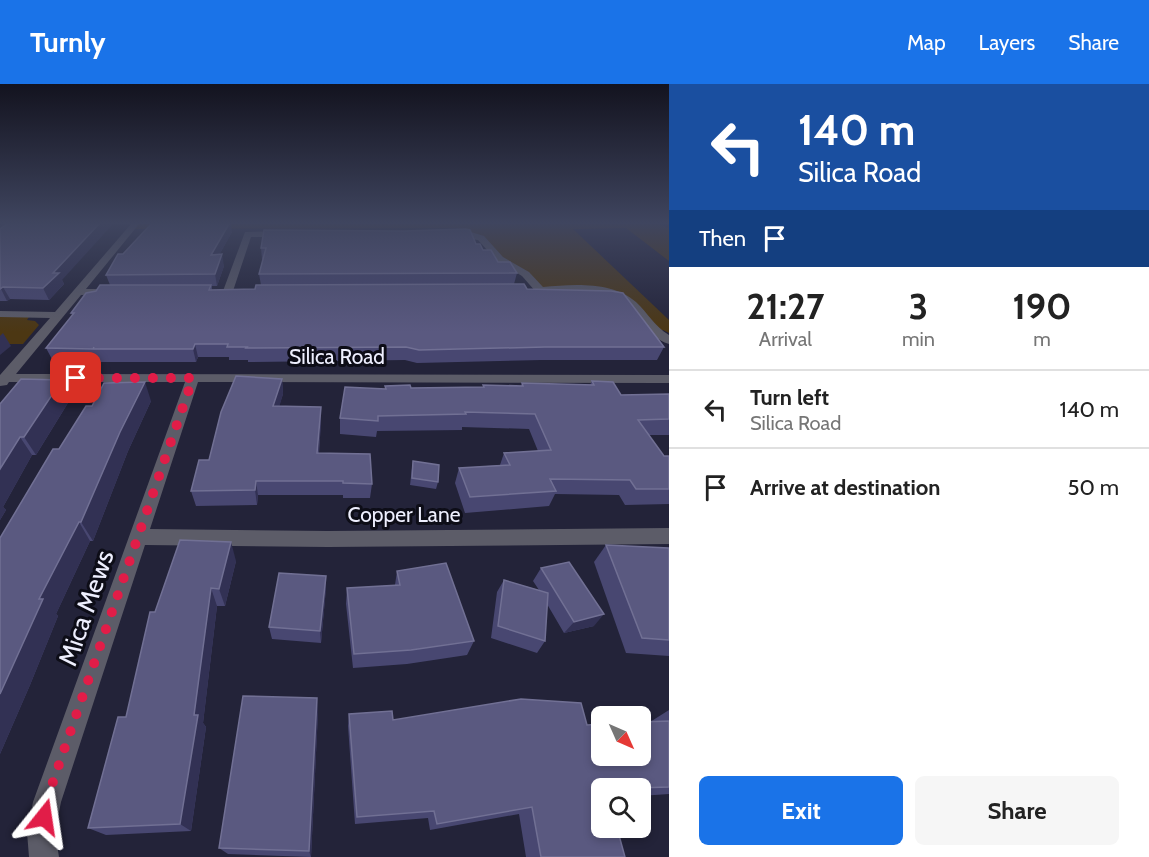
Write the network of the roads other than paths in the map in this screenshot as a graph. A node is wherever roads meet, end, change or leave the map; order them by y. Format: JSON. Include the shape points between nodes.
{"nodes":[{"id":1,"x":104,"y":260,"type":"edge"},
{"id":2,"x":242,"y":260,"type":"edge"},
{"id":3,"x":502,"y":260,"type":"edge"},
{"id":4,"x":216,"y":291,"type":"edge"},
{"id":5,"x":77,"y":292,"type":"junction"},
{"id":6,"x":124,"y":292,"type":"edge"},
{"id":7,"x":0,"y":314,"type":"edge"},
{"id":8,"x":58,"y":315,"type":"junction"},
{"id":9,"x":669,"y":340,"type":"edge"},
{"id":10,"x":193,"y":378,"type":"junction"},
{"id":11,"x":669,"y":378,"type":"edge"},
{"id":12,"x":3,"y":381,"type":"edge"},
{"id":13,"x":669,"y":536,"type":"edge"},
{"id":14,"x":139,"y":537,"type":"junction"},
{"id":15,"x":44,"y":857,"type":"edge"}],
"edges":[{"from":1,"to":5,"type":"street"},
{"from":2,"to":4,"type":"street","via":[[234,291]]},
{"from":3,"to":9,"type":"street","via":[[532,277],[534,290],[588,290],[624,298],[652,330]]},
{"from":5,"to":6,"type":"street"},
{"from":5,"to":8,"type":"street"},
{"from":7,"to":8,"type":"street"},
{"from":8,"to":12,"type":"street"},
{"from":10,"to":11,"type":"street","name":"Silica Road"},
{"from":10,"to":12,"type":"street","name":"Silica Road"},
{"from":10,"to":14,"type":"street","name":"Mica Mews"},
{"from":13,"to":14,"type":"street","name":"Copper Lane"},
{"from":14,"to":15,"type":"street","name":"Mica Mews","via":[[46,802],[41,832]]}]}
